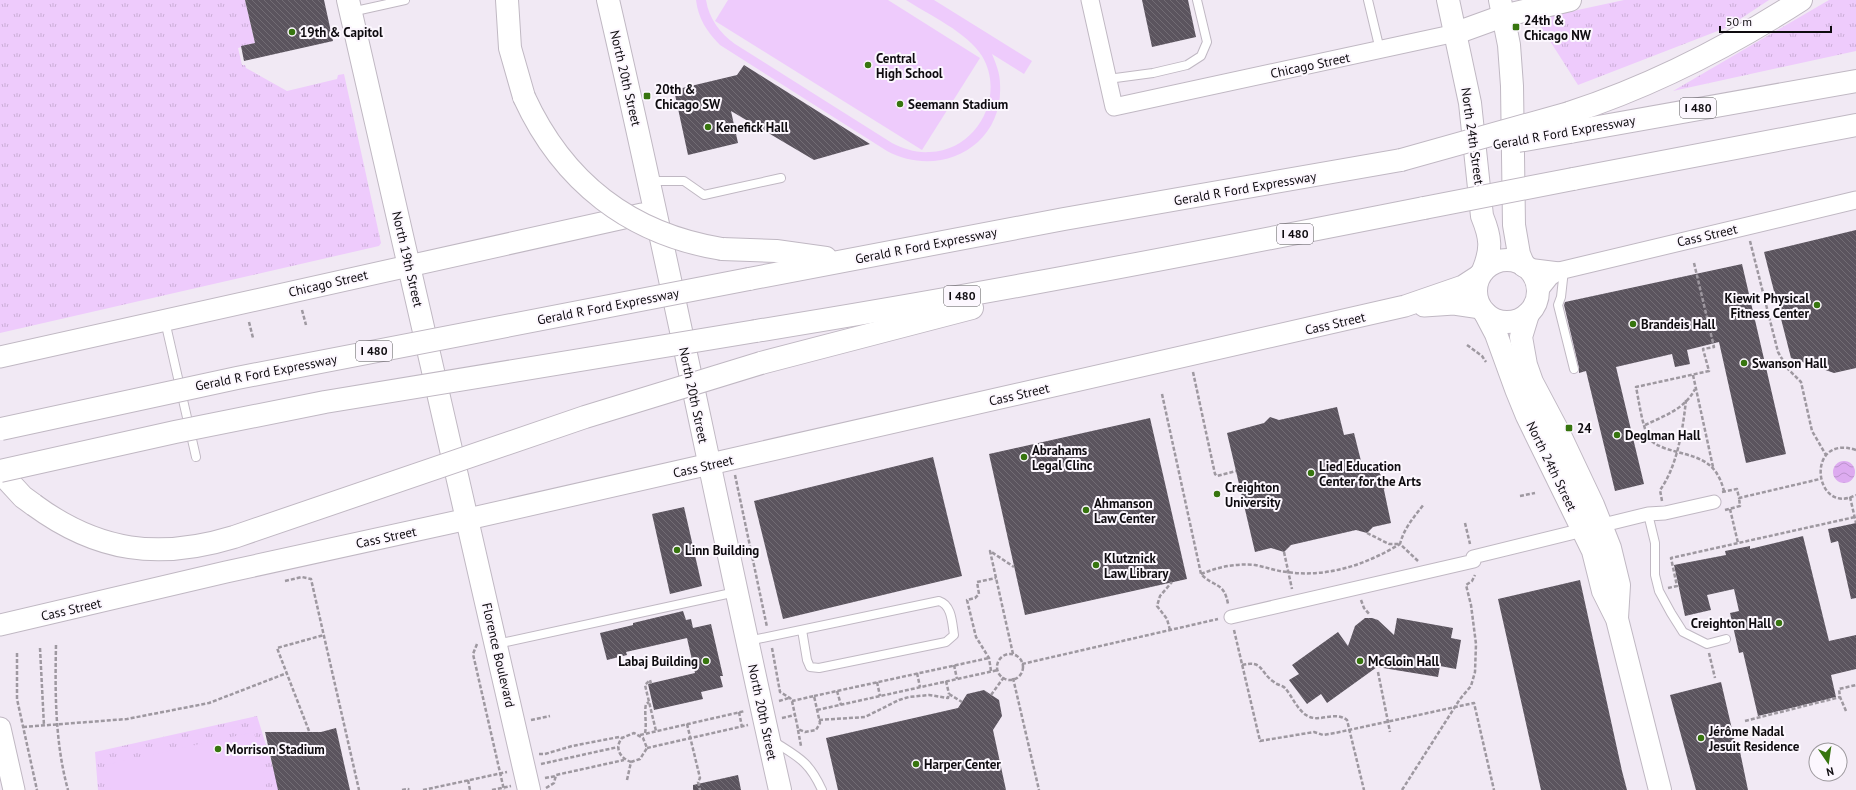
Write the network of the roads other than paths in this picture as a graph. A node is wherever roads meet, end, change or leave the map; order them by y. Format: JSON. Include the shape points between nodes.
{"nodes":[{"id":1,"x":405,"y":0,"type":"edge"},
{"id":2,"x":506,"y":0,"type":"edge"},
{"id":3,"x":608,"y":0,"type":"edge"},
{"id":4,"x":1090,"y":0,"type":"edge"},
{"id":5,"x":1196,"y":0,"type":"edge"},
{"id":6,"x":1368,"y":0,"type":"edge"},
{"id":7,"x":1448,"y":0,"type":"edge"},
{"id":8,"x":1570,"y":0,"type":"edge"},
{"id":9,"x":1802,"y":0,"type":"edge"},
{"id":10,"x":349,"y":6,"type":"edge"},
{"id":11,"x":1502,"y":8,"type":"edge"},
{"id":12,"x":1456,"y":33,"type":"junction"},
{"id":13,"x":1380,"y":50,"type":"junction"},
{"id":14,"x":1856,"y":78,"type":"edge"},
{"id":15,"x":1108,"y":79,"type":"junction"},
{"id":16,"x":1856,"y":81,"type":"edge"},
{"id":17,"x":1827,"y":86,"type":"junction"},
{"id":18,"x":1569,"y":122,"type":"junction"},
{"id":19,"x":1856,"y":125,"type":"edge"},
{"id":20,"x":781,"y":178,"type":"dead end"},
{"id":21,"x":649,"y":181,"type":"junction"},
{"id":22,"x":1856,"y":200,"type":"edge"},
{"id":23,"x":656,"y":210,"type":"junction"},
{"id":24,"x":1167,"y":259,"type":"junction"},
{"id":25,"x":843,"y":260,"type":"junction"},
{"id":26,"x":410,"y":264,"type":"junction"},
{"id":27,"x":1526,"y":267,"type":"junction"},
{"id":28,"x":1561,"y":270,"type":"junction"},
{"id":29,"x":1475,"y":277,"type":"junction"},
{"id":30,"x":1538,"y":292,"type":"junction"},
{"id":31,"x":1405,"y":306,"type":"junction"},
{"id":32,"x":1483,"y":310,"type":"junction"},
{"id":33,"x":1528,"y":314,"type":"junction"},
{"id":34,"x":165,"y":320,"type":"junction"},
{"id":35,"x":0,"y":357,"type":"edge"},
{"id":36,"x":1574,"y":369,"type":"dead end"},
{"id":37,"x":0,"y":429,"type":"edge"},
{"id":38,"x":196,"y":457,"type":"dead end"},
{"id":39,"x":708,"y":464,"type":"junction"},
{"id":40,"x":0,"y":472,"type":"edge"},
{"id":41,"x":1714,"y":502,"type":"road end"},
{"id":42,"x":1648,"y":514,"type":"junction"},
{"id":43,"x":468,"y":519,"type":"junction"},
{"id":44,"x":1592,"y":527,"type":"junction"},
{"id":45,"x":737,"y":591,"type":"junction"},
{"id":46,"x":1231,"y":617,"type":"road end"},
{"id":47,"x":0,"y":625,"type":"edge"},
{"id":48,"x":802,"y":630,"type":"junction"},
{"id":49,"x":1726,"y":639,"type":"dead end"},
{"id":50,"x":748,"y":641,"type":"junction"},
{"id":51,"x":487,"y":642,"type":"junction"},
{"id":52,"x":764,"y":722,"type":"junction"},
{"id":53,"x":0,"y":728,"type":"edge"},
{"id":54,"x":3,"y":759,"type":"edge"},
{"id":55,"x":540,"y":785,"type":"edge"},
{"id":56,"x":14,"y":790,"type":"edge"},
{"id":57,"x":780,"y":790,"type":"edge"},
{"id":58,"x":822,"y":790,"type":"edge"},
{"id":59,"x":1660,"y":790,"type":"edge"}],
"edges":[{"from":1,"to":10,"type":"lane"},
{"from":2,"to":25,"type":"main road","bridge":true,"via":[[510,48],[524,97],[544,136],[571,171],[605,202],[647,227],[702,245]]},
{"from":3,"to":21,"type":"main road","name":"North 20th Street"},
{"from":4,"to":15,"type":"street"},
{"from":5,"to":15,"type":"lane","via":[[1207,42],[1201,56],[1187,65]]},
{"from":6,"to":13,"type":"lane"},
{"from":7,"to":12,"type":"main road","name":"North 24th Street"},
{"from":8,"to":11,"type":"main road","name":"Chicago Street"},
{"from":9,"to":18,"type":"main road","via":[[1687,66]]},
{"from":10,"to":26,"type":"main road","name":"North 19th Street"},
{"from":11,"to":12,"type":"main road","name":"Chicago Street"},
{"from":11,"to":27,"type":"main road","via":[[1514,105],[1514,225],[1519,254]]},
{"from":12,"to":13,"type":"street","name":"Chicago Street"},
{"from":12,"to":29,"type":"main road","name":"North 24th Street","via":[[1472,120],[1482,216],[1489,232],[1489,256]]},
{"from":13,"to":15,"type":"street","name":"Chicago Street","via":[[1114,106]]},
{"from":14,"to":17,"type":"main road"},
{"from":16,"to":17,"type":"main road","name":"Gerald R Ford Expressway","number":"I 480"},
{"from":17,"to":18,"type":"main road","name":"Gerald R Ford Expressway","number":"I 480"},
{"from":18,"to":25,"type":"main road","name":"Gerald R Ford Expressway","number":"I 480","bridge":true,"via":[[1401,160]]},
{"from":19,"to":24,"type":"main road","number":"I 480","bridge":true,"via":[[1573,178]]},
{"from":20,"to":21,"type":"lane","via":[[704,195],[684,181]]},
{"from":21,"to":23,"type":"main road","name":"North 20th Street"},
{"from":22,"to":28,"type":"street","name":"Cass Street"},
{"from":23,"to":26,"type":"street","name":"Chicago Street"},
{"from":23,"to":39,"type":"main road","name":"North 20th Street"},
{"from":24,"to":40,"type":"main road","number":"I 480","bridge":true,"via":[[929,302],[325,402],[183,430]]},
{"from":24,"to":40,"type":"main road","bridge":true,"via":[[761,363],[585,418],[234,537],[192,547],[149,550],[102,541],[68,527],[34,505]]},
{"from":25,"to":37,"type":"main road","name":"Gerald R Ford Expressway","number":"I 480","bridge":true,"via":[[230,379]]},
{"from":26,"to":34,"type":"street","name":"Chicago Street"},
{"from":26,"to":43,"type":"main road","name":"North 19th Street"},
{"from":27,"to":28,"type":"street","name":"Cass Street"},
{"from":27,"to":29,"type":"main road","via":[[1512,261],[1498,261]]},
{"from":27,"to":30,"type":"main road","via":[[1535,279]]},
{"from":28,"to":30,"type":"street","name":"Cass Street","via":[[1550,277]]},
{"from":28,"to":36,"type":"lane","via":[[1561,296],[1558,305]]},
{"from":29,"to":31,"type":"street"},
{"from":29,"to":32,"type":"main road","via":[[1476,291]]},
{"from":30,"to":33,"type":"main road","via":[[1533,308]]},
{"from":31,"to":32,"type":"street","via":[[1454,304]]},
{"from":31,"to":39,"type":"street","name":"Cass Street"},
{"from":32,"to":33,"type":"main road","via":[[1493,318],[1511,322]]},
{"from":32,"to":44,"type":"main road","name":"North 24th Street","via":[[1496,334],[1527,416]]},
{"from":33,"to":44,"type":"main road","name":"North 24th Street","via":[[1521,337],[1526,365],[1562,440]]},
{"from":34,"to":35,"type":"street","name":"Chicago Street"},
{"from":34,"to":38,"type":"lane"},
{"from":39,"to":43,"type":"street","name":"Cass Street"},
{"from":39,"to":45,"type":"main road","name":"North 20th Street"},
{"from":41,"to":42,"type":"street","via":[[1665,513]]},
{"from":42,"to":44,"type":"street"},
{"from":42,"to":49,"type":"lane","via":[[1655,543],[1655,575],[1659,591],[1683,632],[1707,644]]},
{"from":43,"to":47,"type":"street","name":"Cass Street"},
{"from":43,"to":51,"type":"main road","name":"Florence Boulevard"},
{"from":44,"to":46,"type":"street","via":[[1424,573]]},
{"from":44,"to":59,"type":"main road","name":"North 24th Street","via":[[1610,548],[1619,585],[1617,619]]},
{"from":45,"to":50,"type":"main road","name":"North 20th Street"},
{"from":45,"to":51,"type":"lane"},
{"from":48,"to":48,"type":"lane","via":[[940,601],[949,608],[954,635],[946,642],[819,668],[810,666],[807,660]]},
{"from":48,"to":50,"type":"lane"},
{"from":50,"to":52,"type":"main road","name":"North 20th Street"},
{"from":51,"to":55,"type":"main road","name":"Florence Boulevard","via":[[535,762]]},
{"from":52,"to":57,"type":"main road","name":"North 20th Street"},
{"from":52,"to":58,"type":"lane","via":[[809,765]]},
{"from":53,"to":54,"type":"street"},
{"from":54,"to":56,"type":"street"}]}
